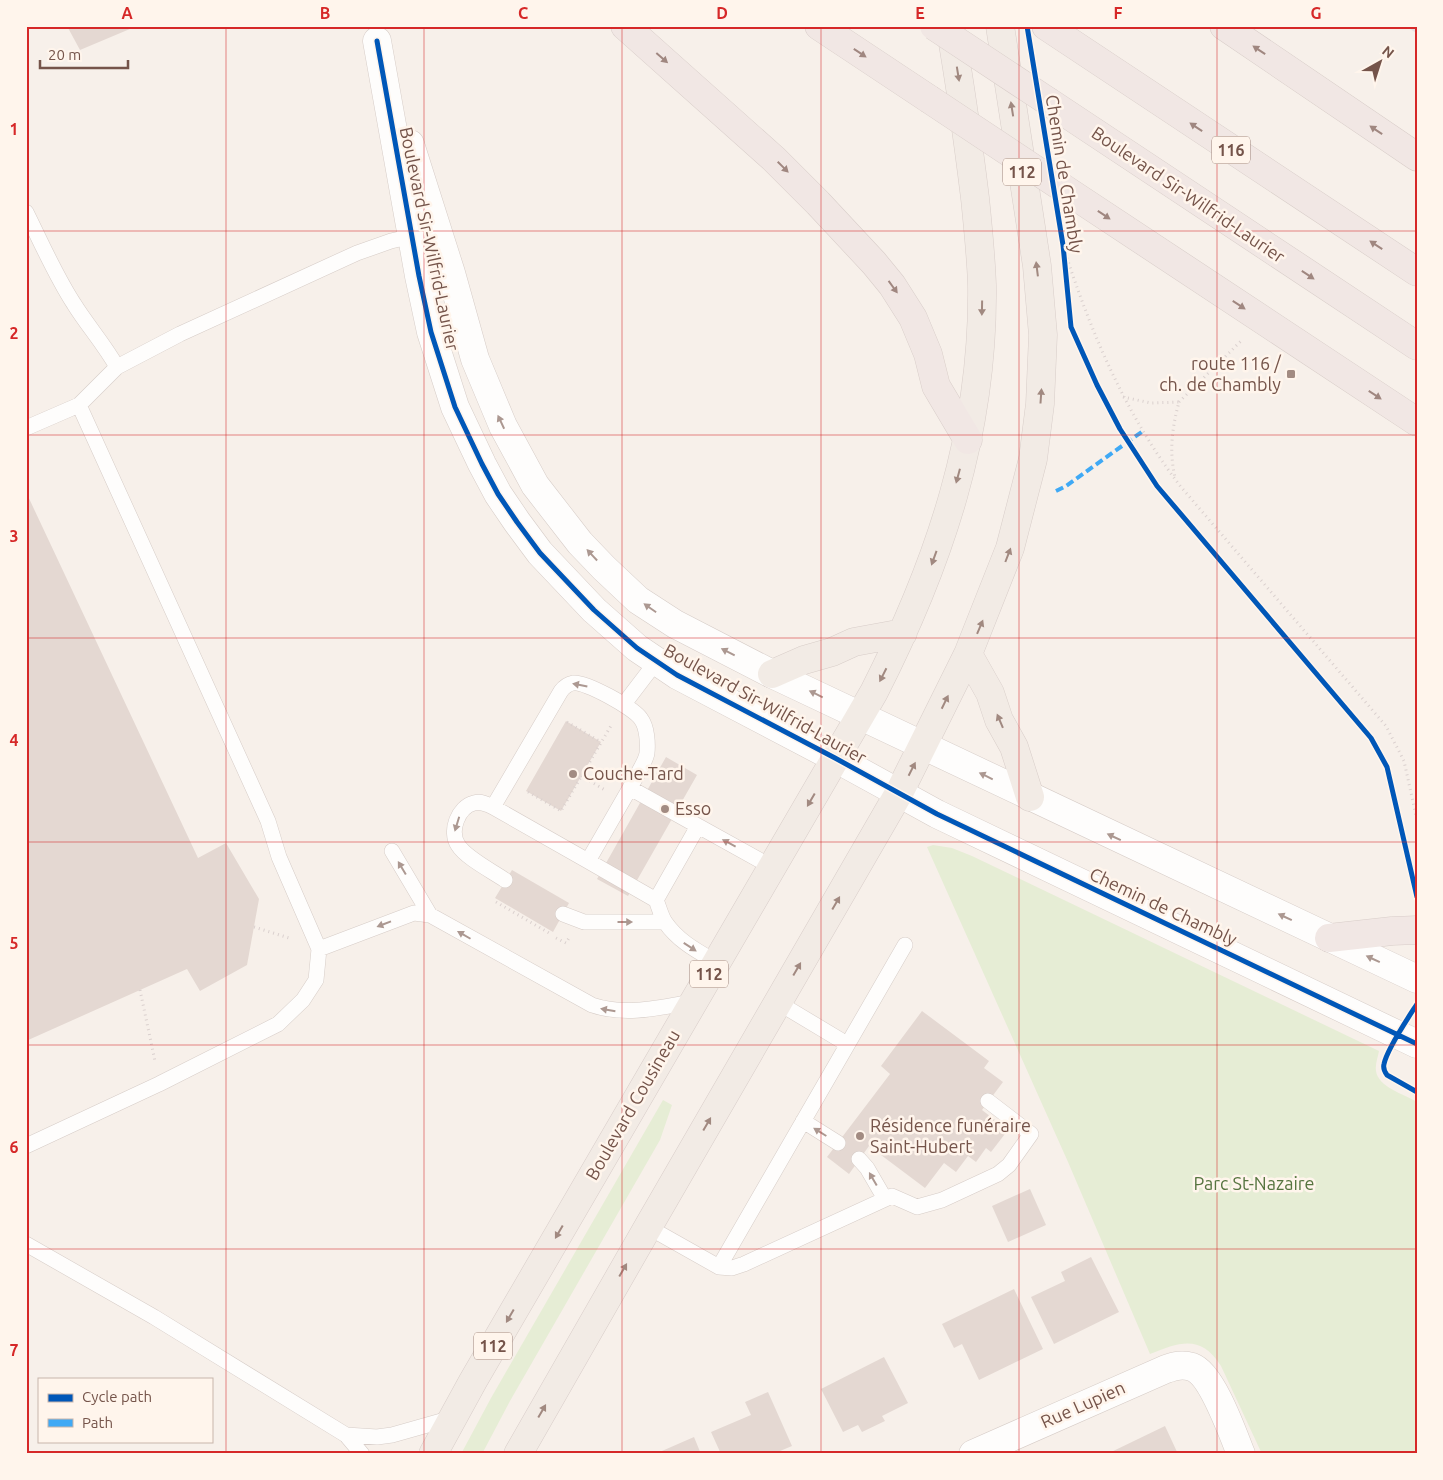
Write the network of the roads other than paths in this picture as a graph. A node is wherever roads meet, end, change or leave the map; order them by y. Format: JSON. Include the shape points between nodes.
{"nodes":[{"id":1,"x":625,"y":26,"type":"edge"},
{"id":2,"x":819,"y":26,"type":"edge"},
{"id":3,"x":934,"y":26,"type":"edge"},
{"id":4,"x":950,"y":26,"type":"edge"},
{"id":5,"x":1000,"y":26,"type":"edge"},
{"id":6,"x":1046,"y":26,"type":"edge"},
{"id":7,"x":1224,"y":26,"type":"edge"},
{"id":8,"x":374,"y":34,"type":"edge"},
{"id":9,"x":1417,"y":158,"type":"edge"},
{"id":10,"x":26,"y":212,"type":"edge"},
{"id":11,"x":425,"y":233,"type":"junction"},
{"id":12,"x":1417,"y":272,"type":"edge"},
{"id":13,"x":1417,"y":346,"type":"edge"},
{"id":14,"x":117,"y":367,"type":"junction"},
{"id":15,"x":79,"y":405,"type":"junction"},
{"id":16,"x":1417,"y":422,"type":"edge"},
{"id":17,"x":26,"y":428,"type":"edge"},
{"id":18,"x":968,"y":440,"type":"junction"},
{"id":19,"x":903,"y":633,"type":"junction"},
{"id":20,"x":968,"y":654,"type":"junction"},
{"id":21,"x":656,"y":662,"type":"junction"},
{"id":22,"x":772,"y":674,"type":"junction"},
{"id":23,"x":624,"y":704,"type":"junction"},
{"id":24,"x":860,"y":716,"type":"junction"},
{"id":25,"x":924,"y":745,"type":"junction"},
{"id":26,"x":836,"y":758,"type":"junction"},
{"id":27,"x":630,"y":788,"type":"junction"},
{"id":28,"x":899,"y":793,"type":"junction"},
{"id":29,"x":1030,"y":797,"type":"junction"},
{"id":30,"x":493,"y":807,"type":"junction"},
{"id":31,"x":698,"y":826,"type":"junction"},
{"id":32,"x":392,"y":851,"type":"dead end"},
{"id":33,"x":588,"y":861,"type":"junction"},
{"id":34,"x":772,"y":867,"type":"junction"},
{"id":35,"x":505,"y":880,"type":"dead end"},
{"id":36,"x":656,"y":900,"type":"junction"},
{"id":37,"x":563,"y":914,"type":"dead end"},
{"id":38,"x":430,"y":916,"type":"junction"},
{"id":39,"x":665,"y":922,"type":"junction"},
{"id":40,"x":1417,"y":930,"type":"edge"},
{"id":41,"x":1329,"y":938,"type":"junction"},
{"id":42,"x":904,"y":945,"type":"dead end"},
{"id":43,"x":319,"y":948,"type":"junction"},
{"id":44,"x":716,"y":962,"type":"junction"},
{"id":45,"x":1417,"y":980,"type":"edge"},
{"id":46,"x":692,"y":1002,"type":"junction"},
{"id":47,"x":777,"y":1002,"type":"junction"},
{"id":48,"x":847,"y":1044,"type":"junction"},
{"id":49,"x":1417,"y":1044,"type":"edge"},
{"id":50,"x":988,"y":1102,"type":"dead end"},
{"id":51,"x":803,"y":1121,"type":"junction"},
{"id":52,"x":838,"y":1143,"type":"dead end"},
{"id":53,"x":26,"y":1146,"type":"edge"},
{"id":54,"x":860,"y":1159,"type":"dead end"},
{"id":55,"x":885,"y":1199,"type":"junction"},
{"id":56,"x":648,"y":1226,"type":"junction"},
{"id":57,"x":26,"y":1244,"type":"edge"},
{"id":58,"x":718,"y":1267,"type":"junction"},
{"id":59,"x":452,"y":1418,"type":"junction"},
{"id":60,"x":346,"y":1435,"type":"junction"},
{"id":61,"x":362,"y":1454,"type":"edge"},
{"id":62,"x":433,"y":1454,"type":"edge"},
{"id":63,"x":518,"y":1454,"type":"edge"},
{"id":64,"x":973,"y":1454,"type":"edge"},
{"id":65,"x":1242,"y":1454,"type":"edge"}],
"edges":[{"from":1,"to":18,"type":"highway","one_way":true,"via":[[774,159],[874,263],[913,318],[928,354],[936,386]]},
{"from":2,"to":16,"type":"highway","one_way":true,"bridge":true},
{"from":3,"to":13,"type":"highway","name":"Boulevard Sir-Wilfrid-Laurier","one_way":true,"bridge":true},
{"from":4,"to":18,"type":"main road","one_way":true,"via":[[972,170],[981,259],[979,362]]},
{"from":20,"to":5,"type":"main road","number":"112","one_way":true,"via":[[1020,517],[1033,459],[1042,377],[1043,335],[1037,266]]},
{"from":12,"to":6,"type":"highway","number":"116","one_way":true},
{"from":9,"to":7,"type":"highway","one_way":true},
{"from":8,"to":11,"type":"street","name":"Boulevard Sir-Wilfrid-Laurier"},
{"from":10,"to":14,"type":"lane","via":[[70,298]]},
{"from":11,"to":14,"type":"lane","via":[[357,253],[180,334]]},
{"from":11,"to":21,"type":"street","name":"Boulevard Sir-Wilfrid-Laurier","via":[[427,314],[444,378],[468,438],[498,494],[528,538],[566,582],[615,630]]},
{"from":22,"to":11,"type":"street","name":"Boulevard Sir-Wilfrid-Laurier","one_way":true,"via":[[675,624],[638,600],[604,568],[557,515],[535,485],[489,396],[475,360],[452,273]]},
{"from":14,"to":15,"type":"lane"},
{"from":15,"to":17,"type":"lane"},
{"from":15,"to":43,"type":"lane","via":[[268,821],[279,857]]},
{"from":18,"to":19,"type":"main road","one_way":true,"via":[[941,537]]},
{"from":19,"to":22,"type":"main road","via":[[854,642]]},
{"from":19,"to":24,"type":"main road","number":"112","one_way":true},
{"from":25,"to":20,"type":"main road","number":"112","one_way":true},
{"from":29,"to":20,"type":"main road","one_way":true,"via":[[1014,747],[999,720],[990,692]]},
{"from":21,"to":23,"type":"lane"},
{"from":21,"to":26,"type":"street","name":"Boulevard Sir-Wilfrid-Laurier","via":[[699,688]]},
{"from":24,"to":22,"type":"street","name":"Boulevard Sir-Wilfrid-Laurier","one_way":true},
{"from":23,"to":27,"type":"lane","via":[[642,719],[647,744],[647,755]]},
{"from":23,"to":30,"type":"lane","one_way":true,"via":[[580,683],[564,687]]},
{"from":24,"to":25,"type":"street","name":"Boulevard Sir-Wilfrid-Laurier"},
{"from":24,"to":26,"type":"main road","number":"112"},
{"from":28,"to":25,"type":"main road","number":"112","one_way":true},
{"from":29,"to":25,"type":"street","one_way":true},
{"from":26,"to":28,"type":"street","name":"Boulevard Sir-Wilfrid-Laurier"},
{"from":26,"to":34,"type":"main road","name":"Boulevard Cousineau","number":"112","one_way":true},
{"from":27,"to":31,"type":"lane"},
{"from":27,"to":33,"type":"lane"},
{"from":47,"to":28,"type":"main road","number":"112","one_way":true},
{"from":28,"to":49,"type":"street","name":"Chemin de Chambly","via":[[969,830]]},
{"from":41,"to":29,"type":"street","one_way":true},
{"from":30,"to":33,"type":"lane"},
{"from":30,"to":35,"type":"lane","one_way":true,"via":[[482,802],[467,806],[460,813],[454,830],[457,844],[463,851]]},
{"from":34,"to":31,"type":"lane","one_way":true},
{"from":31,"to":36,"type":"lane"},
{"from":38,"to":32,"type":"lane","one_way":true},
{"from":33,"to":36,"type":"lane"},
{"from":34,"to":44,"type":"main road","name":"Boulevard Cousineau","number":"112"},
{"from":36,"to":39,"type":"lane"},
{"from":37,"to":39,"type":"lane","one_way":true,"via":[[584,922]]},
{"from":38,"to":43,"type":"lane","one_way":true,"via":[[414,913]]},
{"from":46,"to":38,"type":"lane","one_way":true,"via":[[634,1011],[604,1010]]},
{"from":39,"to":44,"type":"lane","one_way":true,"via":[[688,946]]},
{"from":40,"to":41,"type":"highway"},
{"from":45,"to":41,"type":"street","one_way":true},
{"from":42,"to":48,"type":"lane"},
{"from":43,"to":53,"type":"lane","via":[[316,980],[303,1000],[278,1024],[160,1084]]},
{"from":44,"to":46,"type":"main road","name":"Boulevard Cousineau","number":"112"},
{"from":46,"to":59,"type":"main road","name":"Boulevard Cousineau","number":"112","one_way":true},
{"from":47,"to":48,"type":"lane"},
{"from":56,"to":47,"type":"main road","number":"112","one_way":true},
{"from":48,"to":51,"type":"lane"},
{"from":50,"to":55,"type":"lane","via":[[1031,1134],[1003,1171],[942,1200],[917,1207],[892,1196]]},
{"from":52,"to":51,"type":"lane","one_way":true},
{"from":51,"to":58,"type":"lane"},
{"from":55,"to":54,"type":"lane","one_way":true},
{"from":55,"to":58,"type":"lane","via":[[744,1264],[732,1268]]},
{"from":56,"to":58,"type":"lane"},
{"from":63,"to":56,"type":"main road","number":"112","one_way":true},
{"from":57,"to":60,"type":"lane","via":[[154,1317]]},
{"from":59,"to":60,"type":"lane","via":[[392,1435]]},
{"from":59,"to":62,"type":"main road","name":"Boulevard Cousineau","number":"112"},
{"from":60,"to":61,"type":"lane"},
{"from":64,"to":65,"type":"street","name":"Rue Lupien","via":[[1180,1365],[1194,1368],[1203,1376],[1214,1392]]}]}
